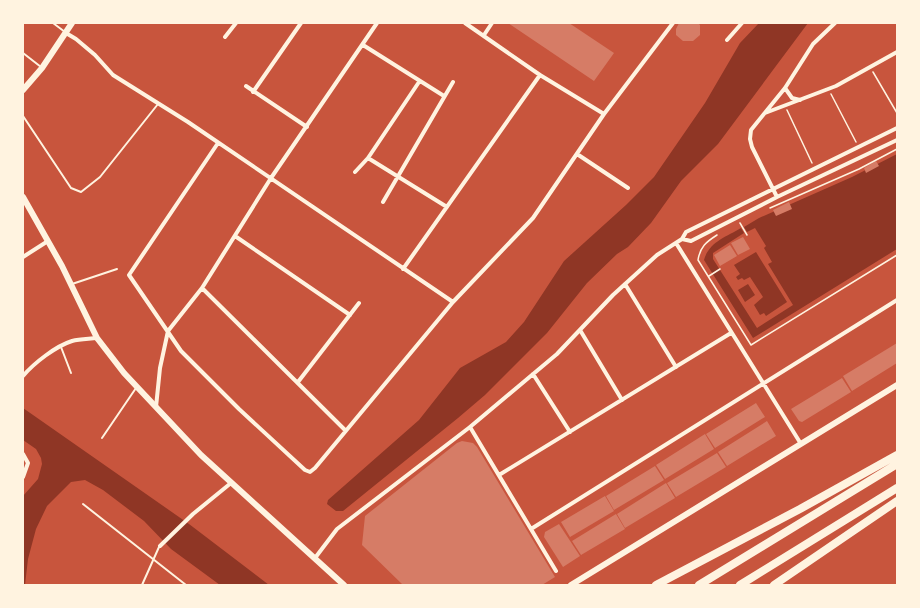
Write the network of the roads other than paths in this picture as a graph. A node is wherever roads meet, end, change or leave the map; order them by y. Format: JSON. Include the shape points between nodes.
{"nodes":[{"id":1,"x":53,"y":23,"type":"edge"},
{"id":2,"x":72,"y":23,"type":"edge"},
{"id":3,"x":236,"y":23,"type":"edge"},
{"id":4,"x":301,"y":23,"type":"edge"},
{"id":5,"x":377,"y":23,"type":"edge"},
{"id":6,"x":465,"y":23,"type":"edge"},
{"id":7,"x":492,"y":23,"type":"edge"},
{"id":8,"x":674,"y":23,"type":"edge"},
{"id":9,"x":742,"y":23,"type":"edge"},
{"id":10,"x":835,"y":23,"type":"edge"},
{"id":11,"x":66,"y":33,"type":"junction"},
{"id":12,"x":484,"y":36,"type":"junction"},
{"id":13,"x":225,"y":37,"type":"dead end"},
{"id":14,"x":727,"y":40,"type":"dead end"},
{"id":15,"x":363,"y":45,"type":"junction"},
{"id":16,"x":897,"y":52,"type":"edge"},
{"id":17,"x":23,"y":53,"type":"edge"},
{"id":18,"x":42,"y":68,"type":"junction"},
{"id":19,"x":540,"y":75,"type":"junction"},
{"id":20,"x":419,"y":82,"type":"junction"},
{"id":21,"x":453,"y":82,"type":"dead end"},
{"id":22,"x":246,"y":86,"type":"dead end"},
{"id":23,"x":785,"y":88,"type":"junction"},
{"id":24,"x":23,"y":90,"type":"edge"},
{"id":25,"x":253,"y":92,"type":"junction"},
{"id":26,"x":444,"y":96,"type":"junction"},
{"id":27,"x":800,"y":100,"type":"junction"},
{"id":28,"x":158,"y":104,"type":"junction"},
{"id":29,"x":765,"y":113,"type":"junction"},
{"id":30,"x":604,"y":114,"type":"junction"},
{"id":31,"x":23,"y":116,"type":"edge"},
{"id":32,"x":307,"y":127,"type":"junction"},
{"id":33,"x":897,"y":128,"type":"edge"},
{"id":34,"x":897,"y":140,"type":"edge"},
{"id":35,"x":218,"y":143,"type":"junction"},
{"id":36,"x":577,"y":154,"type":"junction"},
{"id":37,"x":368,"y":158,"type":"junction"},
{"id":38,"x":355,"y":172,"type":"dead end"},
{"id":39,"x":398,"y":176,"type":"junction"},
{"id":40,"x":271,"y":178,"type":"junction"},
{"id":41,"x":628,"y":188,"type":"dead end"},
{"id":42,"x":772,"y":189,"type":"junction"},
{"id":43,"x":23,"y":197,"type":"edge"},
{"id":44,"x":777,"y":197,"type":"junction"},
{"id":45,"x":383,"y":202,"type":"dead end"},
{"id":46,"x":447,"y":207,"type":"junction"},
{"id":47,"x":235,"y":236,"type":"junction"},
{"id":48,"x":682,"y":240,"type":"junction"},
{"id":49,"x":48,"y":241,"type":"junction"},
{"id":50,"x":676,"y":244,"type":"junction"},
{"id":51,"x":23,"y":257,"type":"edge"},
{"id":52,"x":117,"y":270,"type":"dead end"},
{"id":53,"x":403,"y":270,"type":"junction"},
{"id":54,"x":71,"y":284,"type":"junction"},
{"id":55,"x":625,"y":284,"type":"junction"},
{"id":56,"x":202,"y":288,"type":"junction"},
{"id":57,"x":897,"y":300,"type":"edge"},
{"id":58,"x":453,"y":302,"type":"junction"},
{"id":59,"x":359,"y":303,"type":"dead end"},
{"id":60,"x":350,"y":315,"type":"junction"},
{"id":61,"x":580,"y":330,"type":"junction"},
{"id":62,"x":168,"y":331,"type":"junction"},
{"id":63,"x":731,"y":333,"type":"junction"},
{"id":64,"x":97,"y":338,"type":"junction"},
{"id":65,"x":61,"y":347,"type":"junction"},
{"id":66,"x":676,"y":367,"type":"junction"},
{"id":67,"x":71,"y":373,"type":"dead end"},
{"id":68,"x":533,"y":374,"type":"junction"},
{"id":69,"x":23,"y":376,"type":"edge"},
{"id":70,"x":298,"y":382,"type":"junction"},
{"id":71,"x":763,"y":384,"type":"junction"},
{"id":72,"x":897,"y":385,"type":"edge"},
{"id":73,"x":136,"y":388,"type":"junction"},
{"id":74,"x":622,"y":400,"type":"junction"},
{"id":75,"x":156,"y":408,"type":"junction"},
{"id":76,"x":470,"y":427,"type":"junction"},
{"id":77,"x":345,"y":430,"type":"junction"},
{"id":78,"x":570,"y":432,"type":"junction"},
{"id":79,"x":102,"y":438,"type":"dead end"},
{"id":80,"x":801,"y":444,"type":"junction"},
{"id":81,"x":23,"y":454,"type":"edge"},
{"id":82,"x":897,"y":455,"type":"edge"},
{"id":83,"x":897,"y":464,"type":"edge"},
{"id":84,"x":499,"y":475,"type":"junction"},
{"id":85,"x":23,"y":477,"type":"edge"},
{"id":86,"x":231,"y":483,"type":"junction"},
{"id":87,"x":897,"y":488,"type":"edge"},
{"id":88,"x":897,"y":501,"type":"edge"},
{"id":89,"x":83,"y":504,"type":"dead end"},
{"id":90,"x":531,"y":529,"type":"junction"},
{"id":91,"x":160,"y":546,"type":"joint"},
{"id":92,"x":315,"y":558,"type":"junction"},
{"id":93,"x":153,"y":560,"type":"junction"},
{"id":94,"x":556,"y":571,"type":"dead end"},
{"id":95,"x":142,"y":585,"type":"edge"},
{"id":96,"x":186,"y":585,"type":"edge"},
{"id":97,"x":344,"y":585,"type":"edge"},
{"id":98,"x":571,"y":585,"type":"edge"},
{"id":99,"x":656,"y":585,"type":"edge"},
{"id":100,"x":699,"y":585,"type":"edge"},
{"id":101,"x":740,"y":585,"type":"edge"},
{"id":102,"x":774,"y":585,"type":"edge"}],
"edges":[{"from":1,"to":11,"type":"lane"},
{"from":2,"to":11,"type":"main road"},
{"from":3,"to":13,"type":"street"},
{"from":4,"to":25,"type":"street"},
{"from":5,"to":15,"type":"street"},
{"from":6,"to":12,"type":"street"},
{"from":7,"to":12,"type":"street"},
{"from":8,"to":30,"type":"street"},
{"from":9,"to":14,"type":"street"},
{"from":10,"to":23,"type":"street","via":[[813,44]]},
{"from":11,"to":18,"type":"main road"},
{"from":11,"to":28,"type":"street","via":[[95,55],[113,75]]},
{"from":12,"to":19,"type":"street"},
{"from":15,"to":20,"type":"street"},
{"from":15,"to":32,"type":"street"},
{"from":16,"to":27,"type":"street","via":[[828,89]]},
{"from":17,"to":18,"type":"lane"},
{"from":18,"to":24,"type":"main road"},
{"from":19,"to":30,"type":"street"},
{"from":19,"to":46,"type":"street"},
{"from":20,"to":26,"type":"street"},
{"from":20,"to":37,"type":"street"},
{"from":21,"to":26,"type":"street"},
{"from":22,"to":25,"type":"street"},
{"from":23,"to":27,"type":"street","via":[[792,98]]},
{"from":23,"to":29,"type":"street"},
{"from":25,"to":32,"type":"street"},
{"from":26,"to":39,"type":"street"},
{"from":27,"to":29,"type":"street"},
{"from":28,"to":31,"type":"lane","via":[[100,177],[81,192],[71,188]]},
{"from":28,"to":35,"type":"street"},
{"from":29,"to":42,"type":"street","via":[[751,130],[750,139]]},
{"from":30,"to":36,"type":"street"},
{"from":32,"to":40,"type":"street"},
{"from":33,"to":42,"type":"street"},
{"from":34,"to":44,"type":"street"},
{"from":35,"to":40,"type":"street"},
{"from":35,"to":62,"type":"street","via":[[129,275]]},
{"from":36,"to":41,"type":"street"},
{"from":36,"to":58,"type":"street","via":[[533,218]]},
{"from":37,"to":38,"type":"street"},
{"from":37,"to":39,"type":"street"},
{"from":39,"to":45,"type":"street"},
{"from":39,"to":46,"type":"street"},
{"from":40,"to":47,"type":"street"},
{"from":40,"to":53,"type":"street"},
{"from":42,"to":44,"type":"street"},
{"from":42,"to":48,"type":"street","via":[[686,232]]},
{"from":43,"to":49,"type":"main road"},
{"from":44,"to":48,"type":"street","via":[[691,241]]},
{"from":46,"to":53,"type":"street"},
{"from":47,"to":56,"type":"street"},
{"from":47,"to":60,"type":"street"},
{"from":48,"to":50,"type":"street"},
{"from":49,"to":51,"type":"street"},
{"from":49,"to":54,"type":"main road"},
{"from":50,"to":55,"type":"street","via":[[657,255]]},
{"from":50,"to":63,"type":"street"},
{"from":52,"to":54,"type":"lane"},
{"from":53,"to":58,"type":"street"},
{"from":54,"to":64,"type":"main road"},
{"from":55,"to":61,"type":"street"},
{"from":55,"to":66,"type":"street"},
{"from":56,"to":62,"type":"street"},
{"from":56,"to":70,"type":"street"},
{"from":57,"to":71,"type":"street"},
{"from":58,"to":77,"type":"street"},
{"from":59,"to":60,"type":"street"},
{"from":60,"to":70,"type":"street"},
{"from":61,"to":68,"type":"street"},
{"from":61,"to":74,"type":"street"},
{"from":62,"to":75,"type":"street","via":[[160,368]]},
{"from":62,"to":77,"type":"street","via":[[186,356],[305,470],[313,471]]},
{"from":63,"to":66,"type":"street"},
{"from":63,"to":71,"type":"street"},
{"from":64,"to":65,"type":"street","via":[[72,341]]},
{"from":64,"to":73,"type":"main road"},
{"from":65,"to":67,"type":"lane"},
{"from":65,"to":69,"type":"street","via":[[36,363]]},
{"from":66,"to":74,"type":"street"},
{"from":68,"to":76,"type":"street"},
{"from":68,"to":78,"type":"street"},
{"from":70,"to":77,"type":"street"},
{"from":71,"to":80,"type":"street"},
{"from":71,"to":90,"type":"street"},
{"from":72,"to":80,"type":"main road"},
{"from":73,"to":75,"type":"main road"},
{"from":73,"to":79,"type":"lane"},
{"from":74,"to":78,"type":"street"},
{"from":75,"to":86,"type":"main road"},
{"from":76,"to":84,"type":"street"},
{"from":76,"to":92,"type":"street","via":[[337,529]]},
{"from":78,"to":84,"type":"street"},
{"from":80,"to":98,"type":"main road"},
{"from":81,"to":85,"type":"street","via":[[28,464]]},
{"from":82,"to":99,"type":"highway"},
{"from":83,"to":100,"type":"highway"},
{"from":84,"to":90,"type":"street"},
{"from":86,"to":91,"type":"street","via":[[193,514]]},
{"from":86,"to":92,"type":"main road"},
{"from":87,"to":101,"type":"highway"},
{"from":88,"to":102,"type":"highway"},
{"from":89,"to":93,"type":"lane"},
{"from":90,"to":94,"type":"street"},
{"from":91,"to":93,"type":"lane"},
{"from":92,"to":97,"type":"main road"},
{"from":93,"to":95,"type":"lane"},
{"from":93,"to":96,"type":"lane"}]}
